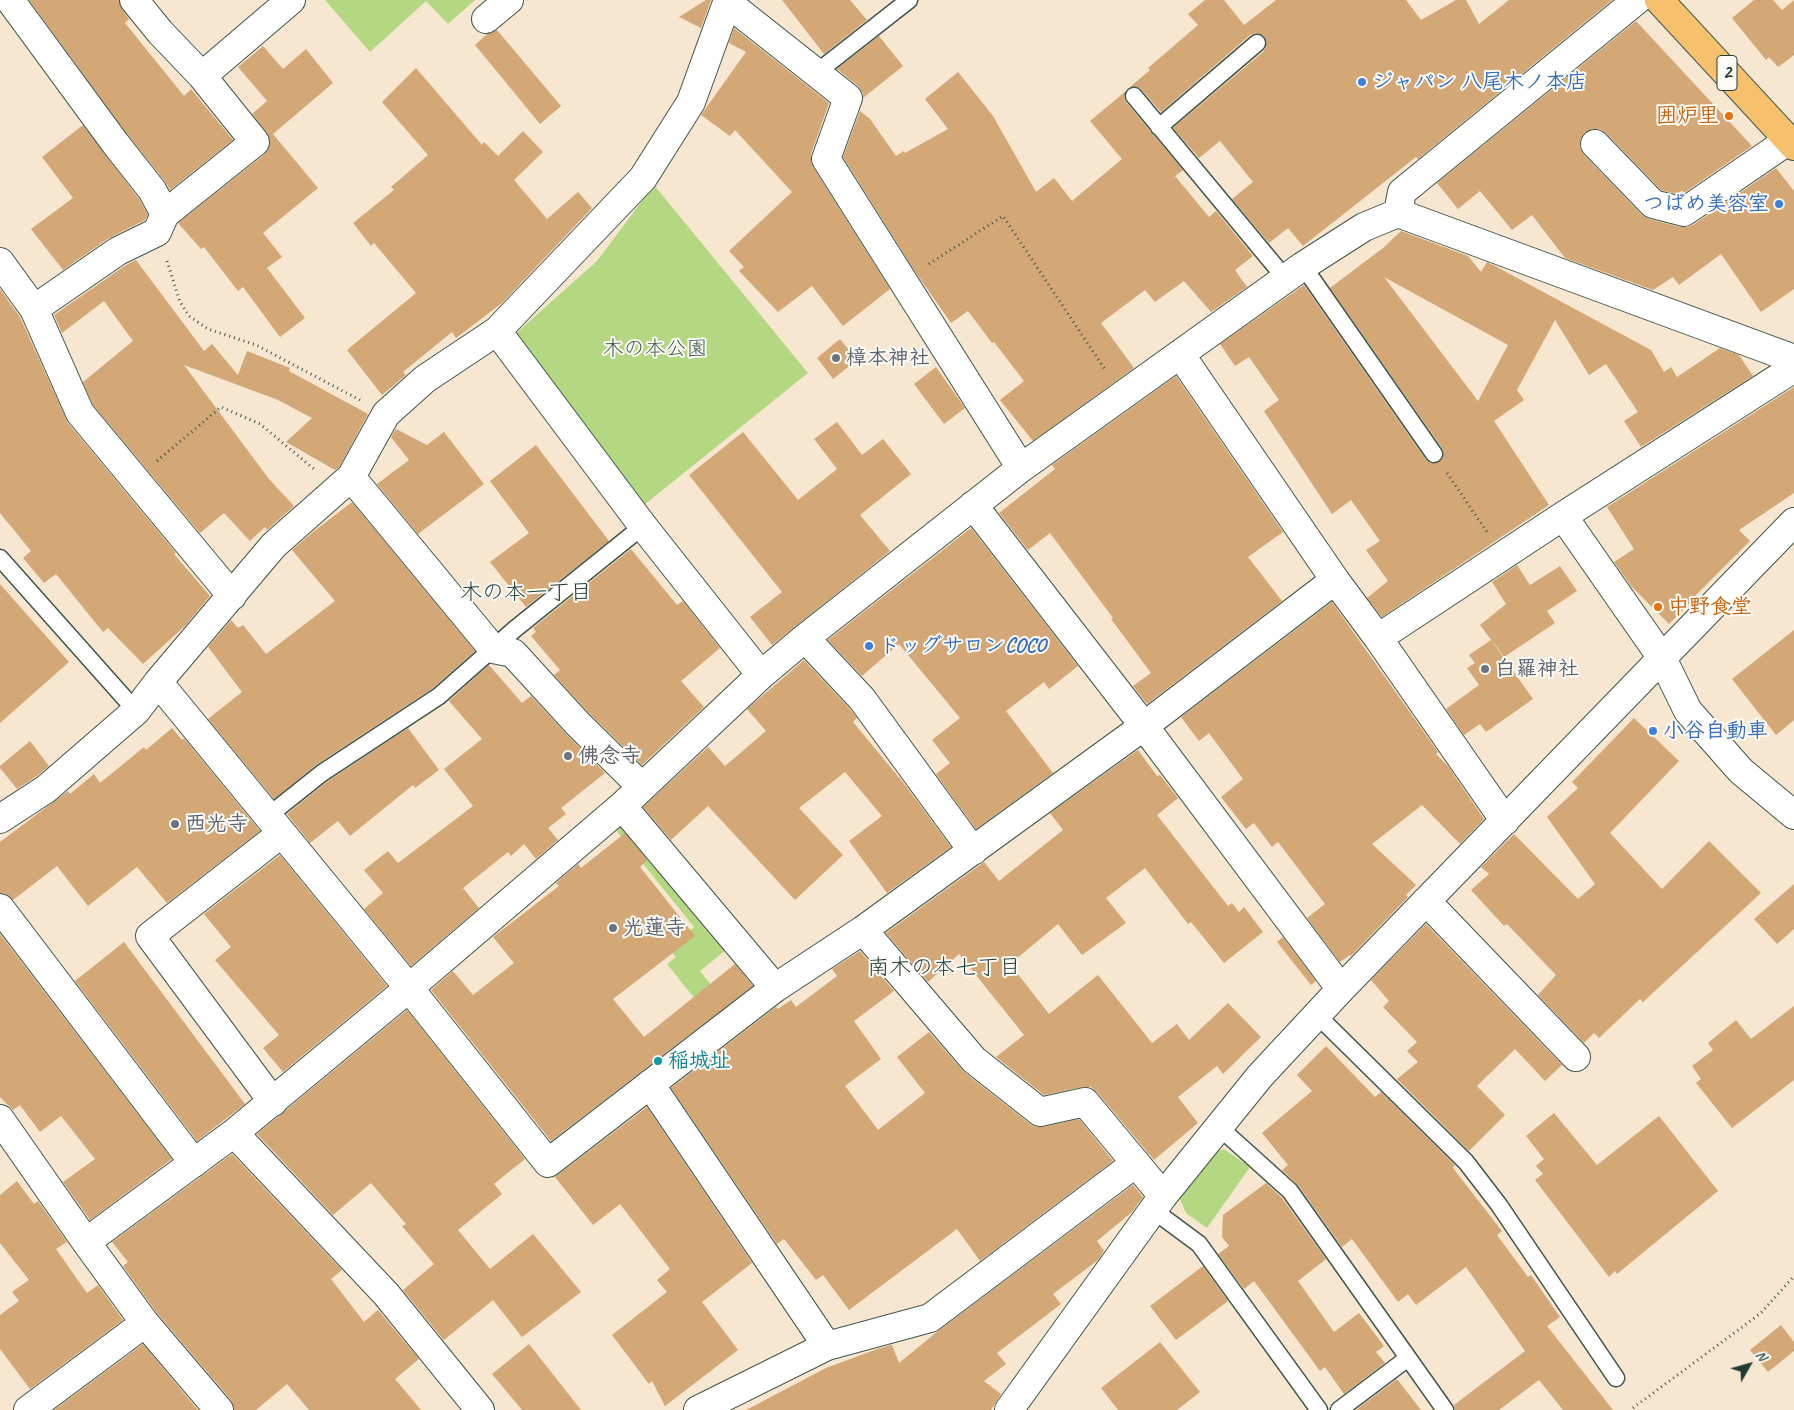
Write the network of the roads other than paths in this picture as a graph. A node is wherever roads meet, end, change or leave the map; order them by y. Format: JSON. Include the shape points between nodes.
{"nodes":[{"id":1,"x":10,"y":0,"type":"edge"},
{"id":2,"x":134,"y":0,"type":"edge"},
{"id":3,"x":291,"y":0,"type":"edge"},
{"id":4,"x":509,"y":0,"type":"edge"},
{"id":5,"x":909,"y":0,"type":"edge"},
{"id":6,"x":1637,"y":0,"type":"edge"},
{"id":7,"x":1659,"y":0,"type":"edge"},
{"id":8,"x":728,"y":2,"type":"edge"},
{"id":9,"x":486,"y":19,"type":"dead end"},
{"id":10,"x":1257,"y":42,"type":"dead end"},
{"id":11,"x":816,"y":73,"type":"junction"},
{"id":12,"x":202,"y":76,"type":"junction"},
{"id":13,"x":1134,"y":96,"type":"dead end"},
{"id":14,"x":1159,"y":127,"type":"junction"},
{"id":15,"x":1791,"y":143,"type":"edge"},
{"id":16,"x":1595,"y":144,"type":"dead end"},
{"id":17,"x":1398,"y":213,"type":"junction"},
{"id":18,"x":161,"y":223,"type":"junction"},
{"id":19,"x":0,"y":262,"type":"edge"},
{"id":20,"x":1294,"y":272,"type":"junction"},
{"id":21,"x":34,"y":309,"type":"junction"},
{"id":22,"x":497,"y":331,"type":"junction"},
{"id":23,"x":1180,"y":354,"type":"junction"},
{"id":24,"x":1794,"y":358,"type":"edge"},
{"id":25,"x":1794,"y":368,"type":"edge"},
{"id":26,"x":1434,"y":454,"type":"road end"},
{"id":27,"x":1021,"y":468,"type":"junction"},
{"id":28,"x":343,"y":484,"type":"junction"},
{"id":29,"x":973,"y":505,"type":"junction"},
{"id":30,"x":1563,"y":516,"type":"junction"},
{"id":31,"x":1794,"y":522,"type":"edge"},
{"id":32,"x":643,"y":526,"type":"junction"},
{"id":33,"x":0,"y":558,"type":"edge"},
{"id":34,"x":1335,"y":580,"type":"junction"},
{"id":35,"x":232,"y":596,"type":"junction"},
{"id":36,"x":805,"y":638,"type":"junction"},
{"id":37,"x":1378,"y":638,"type":"junction"},
{"id":38,"x":493,"y":649,"type":"junction"},
{"id":39,"x":1662,"y":658,"type":"junction"},
{"id":40,"x":761,"y":675,"type":"junction"},
{"id":41,"x":158,"y":682,"type":"junction"},
{"id":42,"x":136,"y":711,"type":"junction"},
{"id":43,"x":1144,"y":726,"type":"junction"},
{"id":44,"x":642,"y":787,"type":"junction"},
{"id":45,"x":622,"y":806,"type":"junction"},
{"id":46,"x":1794,"y":815,"type":"edge"},
{"id":47,"x":0,"y":819,"type":"edge"},
{"id":48,"x":1505,"y":821,"type":"junction"},
{"id":49,"x":275,"y":825,"type":"junction"},
{"id":50,"x":973,"y":850,"type":"junction"},
{"id":51,"x":1426,"y":901,"type":"junction"},
{"id":52,"x":0,"y":908,"type":"edge"},
{"id":53,"x":864,"y":930,"type":"junction"},
{"id":54,"x":409,"y":988,"type":"junction"},
{"id":55,"x":775,"y":988,"type":"junction"},
{"id":56,"x":1341,"y":989,"type":"junction"},
{"id":57,"x":1317,"y":1015,"type":"junction"},
{"id":58,"x":1576,"y":1058,"type":"dead end"},
{"id":59,"x":650,"y":1084,"type":"junction"},
{"id":60,"x":273,"y":1102,"type":"junction"},
{"id":61,"x":0,"y":1120,"type":"edge"},
{"id":62,"x":1219,"y":1127,"type":"junction"},
{"id":63,"x":234,"y":1133,"type":"junction"},
{"id":64,"x":194,"y":1163,"type":"junction"},
{"id":65,"x":1136,"y":1163,"type":"junction"},
{"id":66,"x":1158,"y":1203,"type":"junction"},
{"id":67,"x":86,"y":1242,"type":"junction"},
{"id":68,"x":145,"y":1323,"type":"junction"},
{"id":69,"x":827,"y":1346,"type":"junction"},
{"id":70,"x":1408,"y":1358,"type":"junction"},
{"id":71,"x":1616,"y":1378,"type":"dead end"},
{"id":72,"x":28,"y":1410,"type":"edge"},
{"id":73,"x":219,"y":1410,"type":"edge"},
{"id":74,"x":480,"y":1410,"type":"edge"},
{"id":75,"x":698,"y":1410,"type":"edge"},
{"id":76,"x":1009,"y":1410,"type":"edge"},
{"id":77,"x":1319,"y":1410,"type":"edge"},
{"id":78,"x":1339,"y":1410,"type":"edge"},
{"id":79,"x":1445,"y":1410,"type":"edge"}],
"edges":[{"from":1,"to":18,"type":"street","via":[[152,190]]},
{"from":2,"to":12,"type":"street"},
{"from":3,"to":12,"type":"street"},
{"from":4,"to":9,"type":"street"},
{"from":5,"to":11,"type":"lane"},
{"from":6,"to":17,"type":"street","via":[[1402,192]]},
{"from":7,"to":15,"type":"main road","number":"2"},
{"from":8,"to":11,"type":"street"},
{"from":8,"to":22,"type":"street","via":[[691,102],[643,178]]},
{"from":10,"to":14,"type":"lane"},
{"from":11,"to":27,"type":"street","via":[[848,98],[826,159]]},
{"from":12,"to":18,"type":"street","via":[[255,142]]},
{"from":13,"to":14,"type":"lane"},
{"from":14,"to":20,"type":"lane"},
{"from":15,"to":16,"type":"street","via":[[1684,212],[1653,204]]},
{"from":17,"to":20,"type":"street","via":[[1364,226]]},
{"from":17,"to":24,"type":"street"},
{"from":18,"to":21,"type":"street"},
{"from":19,"to":21,"type":"street"},
{"from":20,"to":23,"type":"street"},
{"from":20,"to":26,"type":"lane"},
{"from":21,"to":35,"type":"street","via":[[80,413]]},
{"from":22,"to":28,"type":"street","via":[[425,379],[386,414]]},
{"from":22,"to":32,"type":"street"},
{"from":23,"to":27,"type":"street"},
{"from":23,"to":34,"type":"street"},
{"from":25,"to":30,"type":"street"},
{"from":27,"to":29,"type":"street"},
{"from":28,"to":35,"type":"street","via":[[274,545]]},
{"from":28,"to":38,"type":"street"},
{"from":29,"to":36,"type":"street"},
{"from":29,"to":43,"type":"street"},
{"from":30,"to":37,"type":"street"},
{"from":30,"to":39,"type":"street"},
{"from":31,"to":39,"type":"street"},
{"from":32,"to":38,"type":"lane"},
{"from":32,"to":40,"type":"street"},
{"from":33,"to":42,"type":"lane"},
{"from":34,"to":37,"type":"street"},
{"from":34,"to":43,"type":"street"},
{"from":35,"to":41,"type":"street"},
{"from":36,"to":40,"type":"street"},
{"from":36,"to":50,"type":"street","via":[[862,699]]},
{"from":37,"to":48,"type":"street"},
{"from":38,"to":44,"type":"street","via":[[513,653]]},
{"from":38,"to":49,"type":"lane","via":[[439,696],[322,773]]},
{"from":39,"to":46,"type":"street","via":[[1688,711],[1741,771]]},
{"from":39,"to":48,"type":"street"},
{"from":40,"to":44,"type":"street"},
{"from":41,"to":42,"type":"street"},
{"from":41,"to":49,"type":"street"},
{"from":42,"to":47,"type":"street","via":[[46,789]]},
{"from":43,"to":50,"type":"street"},
{"from":43,"to":56,"type":"street"},
{"from":44,"to":45,"type":"street"},
{"from":45,"to":54,"type":"street"},
{"from":45,"to":55,"type":"street"},
{"from":48,"to":51,"type":"street"},
{"from":49,"to":54,"type":"street"},
{"from":49,"to":60,"type":"street","via":[[150,936]]},
{"from":50,"to":53,"type":"street"},
{"from":51,"to":56,"type":"street"},
{"from":51,"to":58,"type":"street"},
{"from":52,"to":64,"type":"street"},
{"from":53,"to":55,"type":"street"},
{"from":53,"to":65,"type":"street","via":[[974,1060],[1040,1112],[1085,1102]]},
{"from":54,"to":59,"type":"street","via":[[548,1163]]},
{"from":54,"to":60,"type":"street"},
{"from":55,"to":59,"type":"street"},
{"from":56,"to":57,"type":"street"},
{"from":57,"to":62,"type":"street","via":[[1260,1076]]},
{"from":57,"to":71,"type":"lane","via":[[1466,1162],[1499,1205]]},
{"from":59,"to":69,"type":"street"},
{"from":60,"to":63,"type":"street"},
{"from":61,"to":67,"type":"street"},
{"from":62,"to":66,"type":"street"},
{"from":62,"to":70,"type":"lane","via":[[1290,1191]]},
{"from":63,"to":64,"type":"street"},
{"from":63,"to":74,"type":"street","via":[[386,1294]]},
{"from":64,"to":67,"type":"street"},
{"from":65,"to":66,"type":"street"},
{"from":65,"to":69,"type":"street","via":[[930,1318]]},
{"from":66,"to":76,"type":"street"},
{"from":66,"to":77,"type":"lane","via":[[1199,1244]]},
{"from":67,"to":68,"type":"street"},
{"from":68,"to":72,"type":"street"},
{"from":68,"to":73,"type":"street"},
{"from":69,"to":75,"type":"street"},
{"from":70,"to":78,"type":"lane"},
{"from":70,"to":79,"type":"lane"}]}
